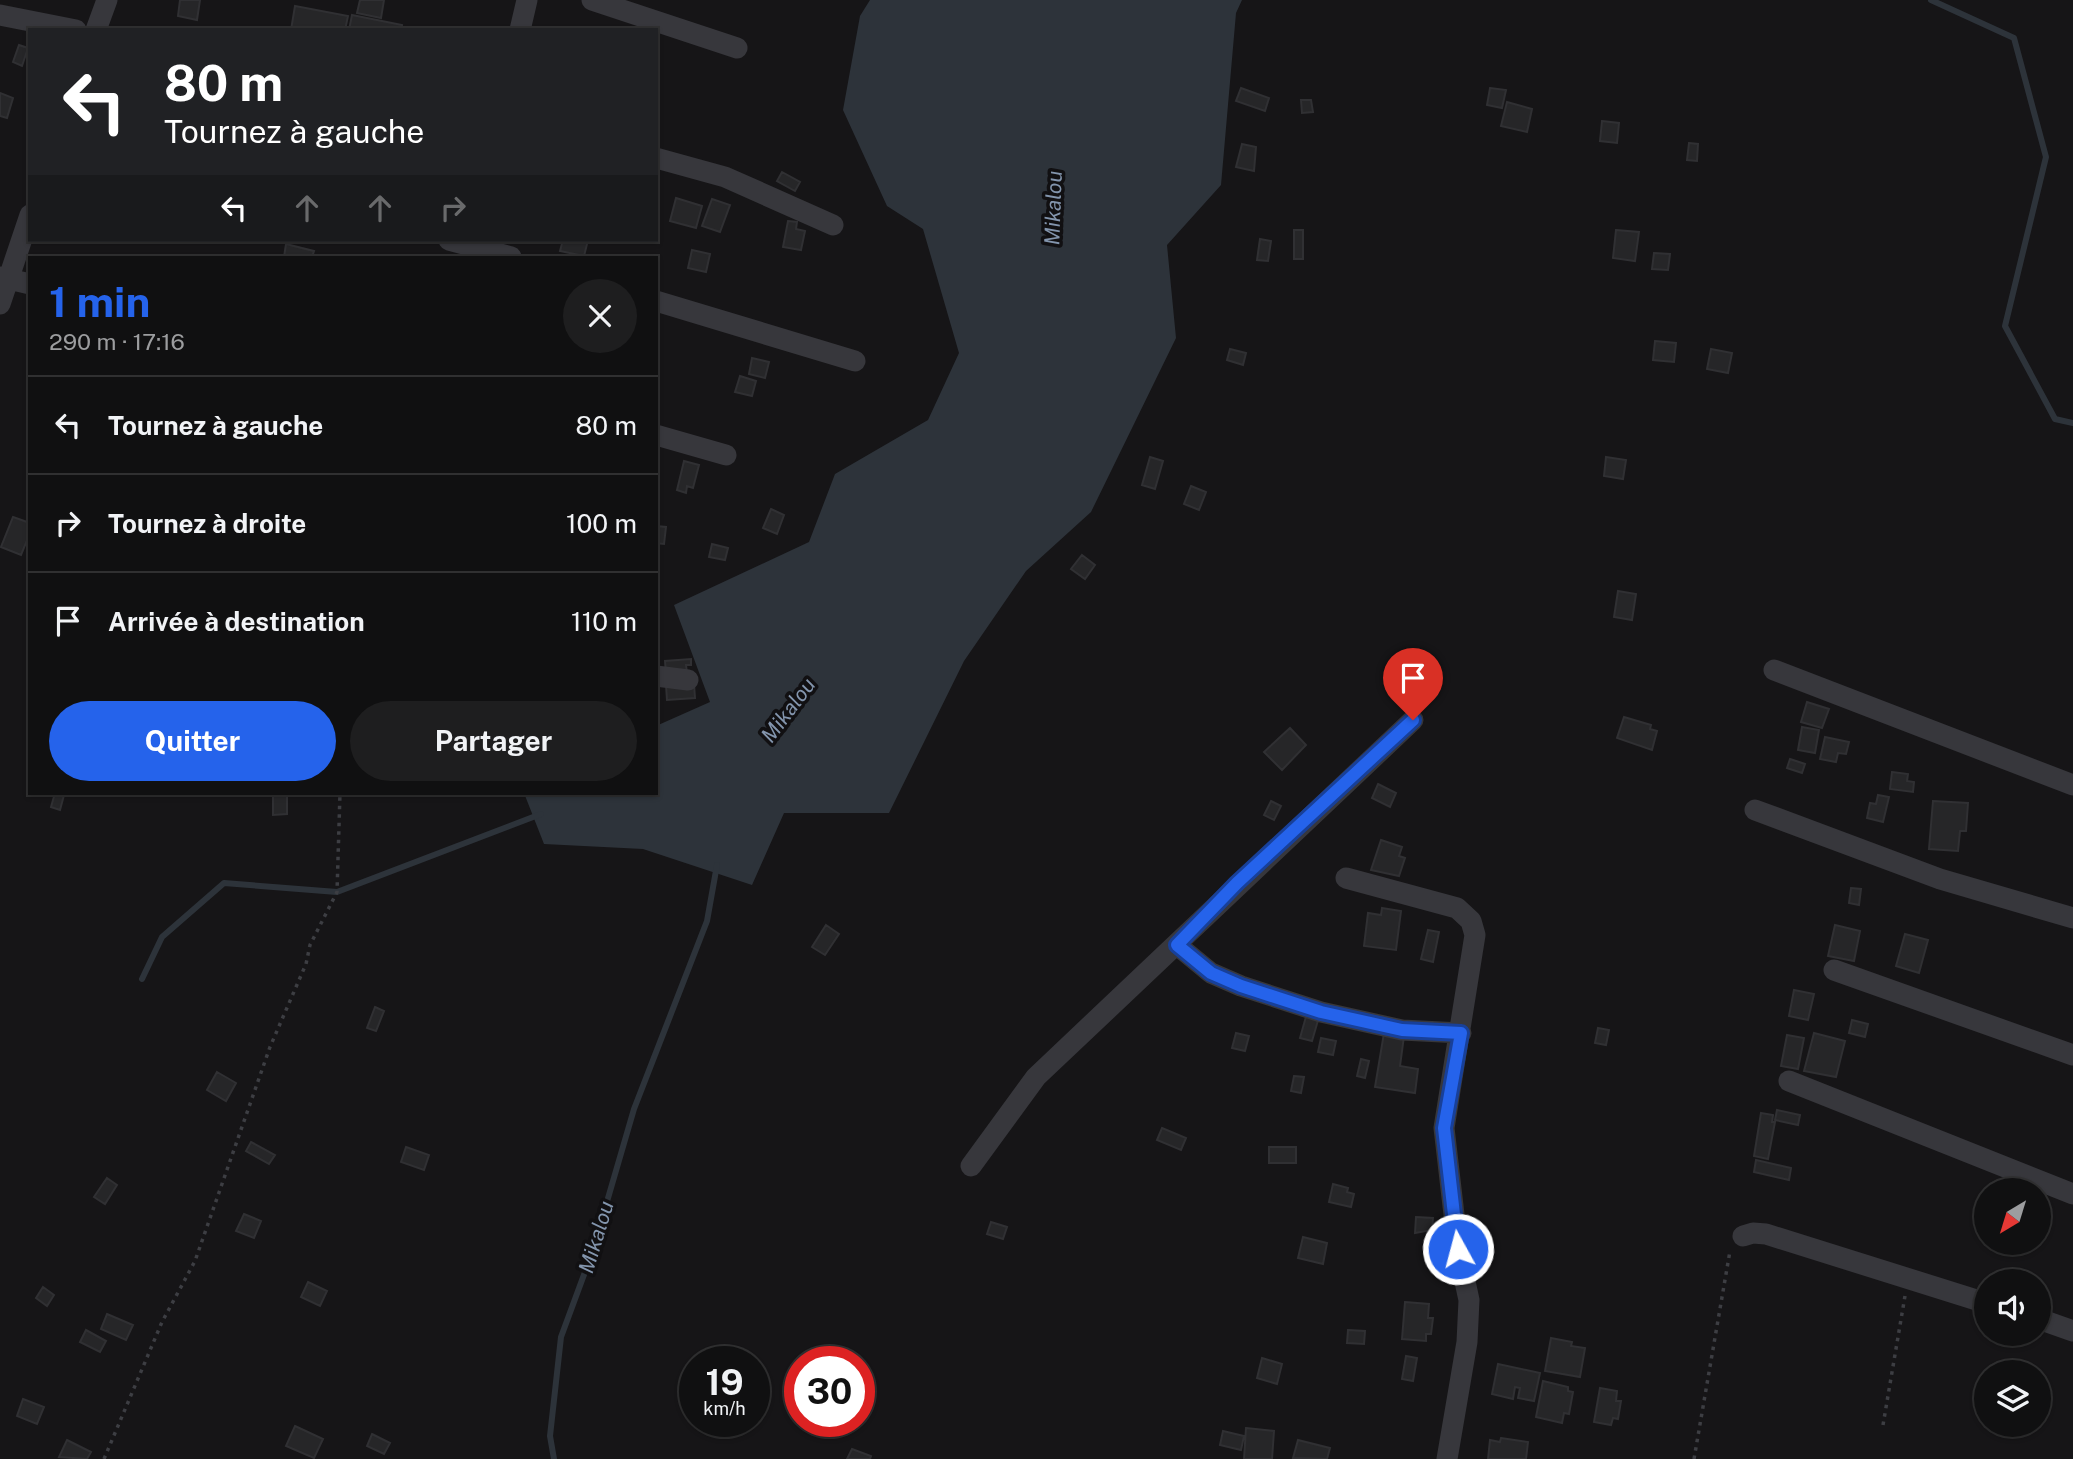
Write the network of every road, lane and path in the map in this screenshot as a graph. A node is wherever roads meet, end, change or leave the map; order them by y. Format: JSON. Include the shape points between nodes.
{"nodes":[{"id":1,"x":107,"y":0,"type":"edge"},
{"id":2,"x":527,"y":0,"type":"edge"},
{"id":3,"x":592,"y":0,"type":"edge"},
{"id":4,"x":0,"y":15,"type":"edge"},
{"id":5,"x":66,"y":28,"type":"edge"},
{"id":6,"x":97,"y":28,"type":"edge"},
{"id":7,"x":520,"y":28,"type":"edge"},
{"id":8,"x":737,"y":48,"type":"dead end"},
{"id":9,"x":658,"y":159,"type":"edge"},
{"id":10,"x":28,"y":220,"type":"edge"},
{"id":11,"x":832,"y":225,"type":"dead end"},
{"id":12,"x":460,"y":245,"type":"edge"},
{"id":13,"x":507,"y":256,"type":"edge"},
{"id":14,"x":4,"y":278,"type":"edge"},
{"id":15,"x":28,"y":284,"type":"edge"},
{"id":16,"x":658,"y":302,"type":"edge"},
{"id":17,"x":0,"y":304,"type":"edge"},
{"id":18,"x":855,"y":361,"type":"dead end"},
{"id":19,"x":658,"y":436,"type":"edge"},
{"id":20,"x":726,"y":455,"type":"dead end"},
{"id":21,"x":1774,"y":670,"type":"dead end"},
{"id":22,"x":658,"y":676,"type":"edge"},
{"id":23,"x":688,"y":680,"type":"dead end"},
{"id":24,"x":1413,"y":720,"type":"dead end"},
{"id":25,"x":2073,"y":785,"type":"edge"},
{"id":26,"x":340,"y":795,"type":"edge"},
{"id":27,"x":1755,"y":810,"type":"dead end"},
{"id":28,"x":1346,"y":878,"type":"dead end"},
{"id":29,"x":2073,"y":918,"type":"edge"},
{"id":30,"x":1177,"y":945,"type":"junction"},
{"id":31,"x":1834,"y":970,"type":"dead end"},
{"id":32,"x":1461,"y":1033,"type":"junction"},
{"id":33,"x":2073,"y":1055,"type":"edge"},
{"id":34,"x":1789,"y":1081,"type":"dead end"},
{"id":35,"x":971,"y":1166,"type":"dead end"},
{"id":36,"x":2073,"y":1194,"type":"edge"},
{"id":37,"x":1743,"y":1236,"type":"joint"},
{"id":38,"x":1908,"y":1280,"type":"junction"},
{"id":39,"x":1974,"y":1299,"type":"edge"},
{"id":40,"x":2051,"y":1323,"type":"edge"},
{"id":41,"x":2073,"y":1331,"type":"edge"},
{"id":42,"x":1883,"y":1425,"type":"dead end"},
{"id":43,"x":104,"y":1459,"type":"edge"},
{"id":44,"x":1447,"y":1459,"type":"edge"},
{"id":45,"x":1694,"y":1459,"type":"edge"}],
"edges":[{"from":1,"to":6,"type":"street"},
{"from":2,"to":7,"type":"street"},
{"from":3,"to":8,"type":"street"},
{"from":4,"to":5,"type":"street"},
{"from":9,"to":11,"type":"street","via":[[725,177]]},
{"from":10,"to":14,"type":"street"},
{"from":12,"to":13,"type":"street"},
{"from":14,"to":15,"type":"street"},
{"from":14,"to":17,"type":"street"},
{"from":16,"to":18,"type":"street"},
{"from":19,"to":20,"type":"street"},
{"from":21,"to":25,"type":"street"},
{"from":22,"to":23,"type":"street"},
{"from":24,"to":30,"type":"street"},
{"from":26,"to":43,"type":"path","via":[[337,892],[310,945],[270,1047],[195,1261],[162,1322]]},
{"from":27,"to":29,"type":"street","via":[[1940,879]]},
{"from":28,"to":32,"type":"street","via":[[1457,908],[1471,921],[1475,935]]},
{"from":30,"to":32,"type":"street","via":[[1211,973],[1321,1012],[1402,1030]]},
{"from":30,"to":35,"type":"street","via":[[1036,1077]]},
{"from":31,"to":33,"type":"street"},
{"from":32,"to":44,"type":"street","via":[[1444,1128],[1458,1249],[1469,1300],[1467,1342]]},
{"from":34,"to":36,"type":"street"},
{"from":37,"to":38,"type":"street","via":[[1766,1234]]},
{"from":37,"to":45,"type":"path","via":[[1728,1255]]},
{"from":38,"to":39,"type":"street"},
{"from":38,"to":42,"type":"path"},
{"from":40,"to":41,"type":"street"}]}
